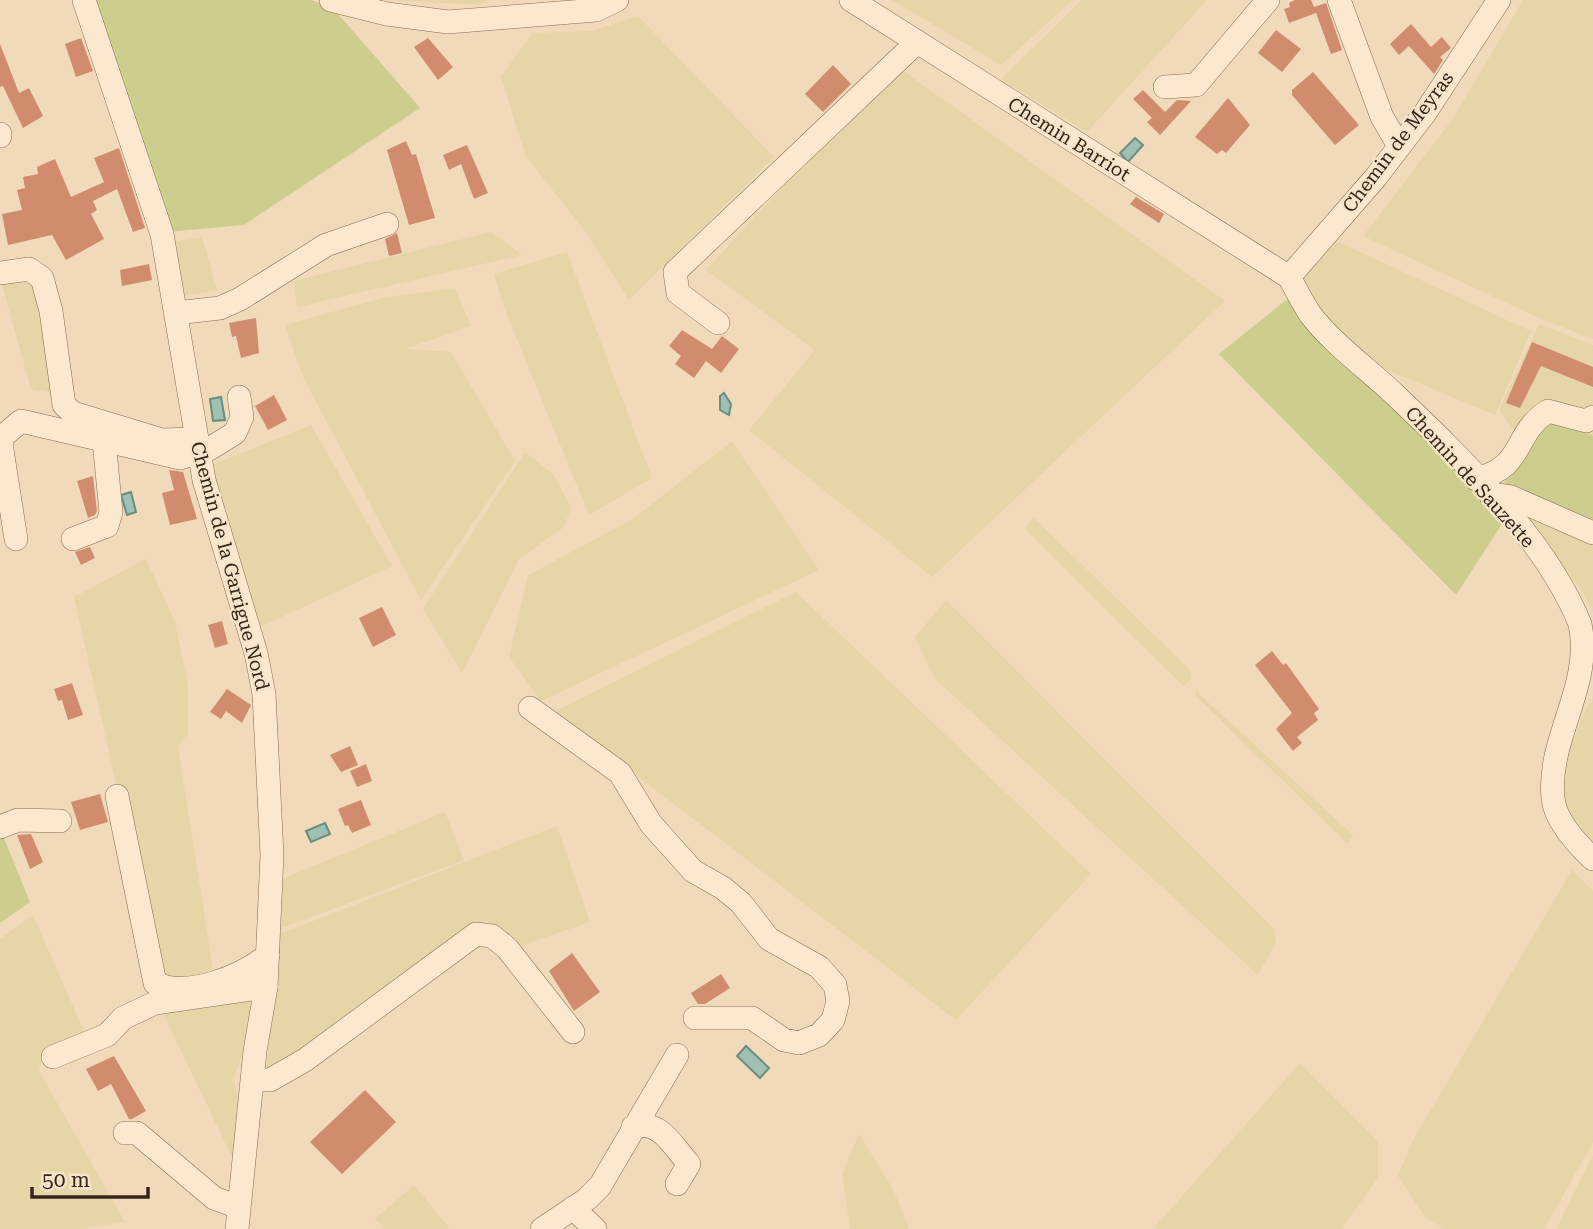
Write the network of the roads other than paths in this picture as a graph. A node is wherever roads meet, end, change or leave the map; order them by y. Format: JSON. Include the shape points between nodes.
{"nodes":[{"id":1,"x":84,"y":0,"type":"edge"},
{"id":2,"x":331,"y":0,"type":"edge"},
{"id":3,"x":617,"y":0,"type":"edge"},
{"id":4,"x":850,"y":0,"type":"edge"},
{"id":5,"x":1268,"y":0,"type":"edge"},
{"id":6,"x":1339,"y":0,"type":"edge"},
{"id":7,"x":1499,"y":0,"type":"edge"},
{"id":8,"x":917,"y":42,"type":"junction"},
{"id":9,"x":1165,"y":88,"type":"dead end"},
{"id":10,"x":1399,"y":146,"type":"junction"},
{"id":11,"x":387,"y":224,"type":"dead end"},
{"id":12,"x":2,"y":275,"type":"edge"},
{"id":13,"x":1289,"y":277,"type":"junction"},
{"id":14,"x":176,"y":313,"type":"junction"},
{"id":15,"x":719,"y":323,"type":"dead end"},
{"id":16,"x":239,"y":397,"type":"dead end"},
{"id":17,"x":1593,"y":417,"type":"edge"},
{"id":18,"x":111,"y":442,"type":"junction"},
{"id":19,"x":198,"y":446,"type":"junction"},
{"id":20,"x":1483,"y":487,"type":"junction"},
{"id":21,"x":1593,"y":533,"type":"edge"},
{"id":22,"x":16,"y":539,"type":"dead end"},
{"id":23,"x":73,"y":539,"type":"dead end"},
{"id":24,"x":530,"y":708,"type":"dead end"},
{"id":25,"x":117,"y":796,"type":"dead end"},
{"id":26,"x":60,"y":821,"type":"dead end"},
{"id":27,"x":0,"y":827,"type":"edge"},
{"id":28,"x":1593,"y":859,"type":"edge"},
{"id":29,"x":268,"y":955,"type":"junction"},
{"id":30,"x":266,"y":987,"type":"junction"},
{"id":31,"x":695,"y":1017,"type":"dead end"},
{"id":32,"x":573,"y":1031,"type":"dead end"},
{"id":33,"x":677,"y":1055,"type":"dead end"},
{"id":34,"x":53,"y":1057,"type":"dead end"},
{"id":35,"x":253,"y":1080,"type":"junction"},
{"id":36,"x":633,"y":1127,"type":"junction"},
{"id":37,"x":125,"y":1133,"type":"dead end"},
{"id":38,"x":677,"y":1184,"type":"dead end"},
{"id":39,"x":573,"y":1208,"type":"junction"},
{"id":40,"x":237,"y":1218,"type":"edge"},
{"id":41,"x":542,"y":1229,"type":"edge"},
{"id":42,"x":595,"y":1229,"type":"edge"}],
"edges":[{"from":1,"to":14,"type":"street","name":"Chemin de la Garrigue Nord","via":[[162,234]]},
{"from":2,"to":3,"type":"street","via":[[448,22],[596,10]]},
{"from":4,"to":8,"type":"street","name":"Chemin Barriot"},
{"from":5,"to":9,"type":"street","via":[[1196,85]]},
{"from":6,"to":10,"type":"street","via":[[1382,117]]},
{"from":7,"to":10,"type":"street","name":"Chemin de Meyras"},
{"from":8,"to":13,"type":"street","name":"Chemin Barriot"},
{"from":8,"to":15,"type":"street","via":[[675,272],[678,293]]},
{"from":10,"to":13,"type":"street","name":"Chemin de Meyras"},
{"from":11,"to":14,"type":"street","via":[[326,245],[220,308]]},
{"from":12,"to":19,"type":"street","via":[[29,269],[42,278],[64,405],[73,413]]},
{"from":13,"to":20,"type":"street","name":"Chemin de Sauzette","via":[[1311,315],[1428,427]]},
{"from":14,"to":19,"type":"street","name":"Chemin de la Garrigue Nord"},
{"from":16,"to":19,"type":"street","via":[[242,417],[235,433]]},
{"from":17,"to":20,"type":"street","via":[[1586,421],[1548,411],[1534,420],[1508,465]]},
{"from":18,"to":19,"type":"street","via":[[180,458]]},
{"from":18,"to":22,"type":"street","via":[[21,421],[10,428],[2,437],[2,450]]},
{"from":18,"to":23,"type":"street","via":[[105,451],[111,512],[107,526]]},
{"from":19,"to":29,"type":"street","name":"Chemin de la Garrigue Nord","via":[[264,694],[272,855]]},
{"from":20,"to":21,"type":"street"},
{"from":20,"to":28,"type":"street","name":"Chemin de Sauzette","via":[[1563,587],[1583,630],[1586,664],[1582,694],[1555,764],[1552,800],[1575,842]]},
{"from":24,"to":31,"type":"street","via":[[620,773],[651,824],[693,871],[741,903],[769,939],[819,967],[835,985],[838,1001],[833,1020],[819,1035],[799,1043],[784,1040],[752,1018]]},
{"from":25,"to":29,"type":"street","via":[[155,983],[167,989],[229,980]]},
{"from":26,"to":27,"type":"street","via":[[18,820]]},
{"from":29,"to":30,"type":"street","name":"Chemin de la Garrigue Nord"},
{"from":30,"to":34,"type":"street","via":[[155,1003],[123,1018],[107,1035]]},
{"from":30,"to":35,"type":"street","name":"Chemin de la Garrigue Nord"},
{"from":32,"to":35,"type":"street","via":[[507,948],[492,936],[475,934],[304,1060],[270,1080]]},
{"from":33,"to":36,"type":"street"},
{"from":35,"to":40,"type":"street","name":"Chemin de la Garrigue Nord"},
{"from":36,"to":38,"type":"street","via":[[655,1126],[690,1164]]},
{"from":36,"to":39,"type":"street","via":[[600,1186]]},
{"from":37,"to":40,"type":"street","via":[[137,1133]]},
{"from":39,"to":41,"type":"street"},
{"from":39,"to":42,"type":"street"}]}
